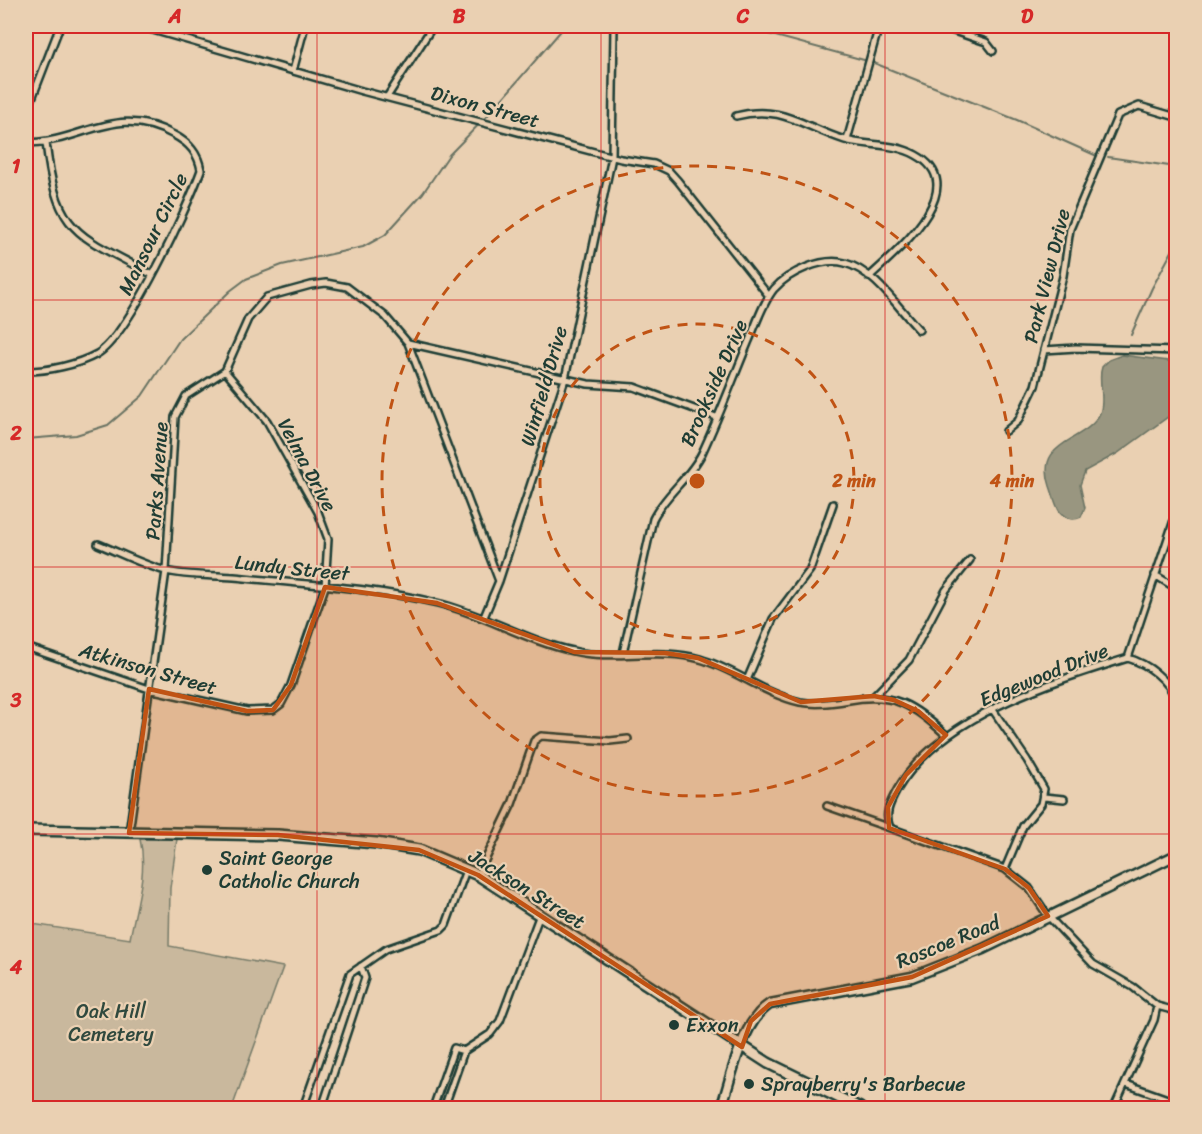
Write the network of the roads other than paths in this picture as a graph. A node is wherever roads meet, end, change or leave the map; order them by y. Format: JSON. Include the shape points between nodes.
{"nodes":[{"id":1,"x":60,"y":26,"type":"edge"},
{"id":2,"x":139,"y":26,"type":"edge"},
{"id":3,"x":305,"y":26,"type":"edge"},
{"id":4,"x":433,"y":26,"type":"edge"},
{"id":5,"x":614,"y":26,"type":"edge"},
{"id":6,"x":879,"y":26,"type":"edge"},
{"id":7,"x":939,"y":26,"type":"edge"},
{"id":8,"x":993,"y":51,"type":"dead end"},
{"id":9,"x":293,"y":71,"type":"junction"},
{"id":10,"x":387,"y":97,"type":"junction"},
{"id":11,"x":26,"y":114,"type":"edge"},
{"id":12,"x":736,"y":116,"type":"dead end"},
{"id":13,"x":1176,"y":117,"type":"edge"},
{"id":14,"x":847,"y":140,"type":"junction"},
{"id":15,"x":26,"y":142,"type":"edge"},
{"id":16,"x":46,"y":143,"type":"junction"},
{"id":17,"x":612,"y":157,"type":"junction"},
{"id":18,"x":151,"y":274,"type":"junction"},
{"id":19,"x":869,"y":277,"type":"junction"},
{"id":20,"x":769,"y":296,"type":"junction"},
{"id":21,"x":919,"y":330,"type":"dead end"},
{"id":22,"x":408,"y":342,"type":"junction"},
{"id":23,"x":1044,"y":351,"type":"junction"},
{"id":24,"x":1176,"y":351,"type":"edge"},
{"id":25,"x":26,"y":371,"type":"edge"},
{"id":26,"x":225,"y":371,"type":"junction"},
{"id":27,"x":565,"y":379,"type":"junction"},
{"id":28,"x":716,"y":417,"type":"junction"},
{"id":29,"x":1006,"y":431,"type":"dead end"},
{"id":30,"x":833,"y":504,"type":"dead end"},
{"id":31,"x":1176,"y":514,"type":"edge"},
{"id":32,"x":98,"y":544,"type":"dead end"},
{"id":33,"x":970,"y":560,"type":"dead end"},
{"id":34,"x":166,"y":571,"type":"junction"},
{"id":35,"x":1155,"y":574,"type":"junction"},
{"id":36,"x":499,"y":581,"type":"junction"},
{"id":37,"x":325,"y":587,"type":"junction"},
{"id":38,"x":1176,"y":588,"type":"edge"},
{"id":39,"x":484,"y":617,"type":"junction"},
{"id":40,"x":26,"y":647,"type":"edge"},
{"id":41,"x":623,"y":653,"type":"junction"},
{"id":42,"x":1128,"y":658,"type":"junction"},
{"id":43,"x":747,"y":680,"type":"junction"},
{"id":44,"x":149,"y":688,"type":"junction"},
{"id":45,"x":874,"y":696,"type":"junction"},
{"id":46,"x":1176,"y":700,"type":"edge"},
{"id":47,"x":993,"y":710,"type":"junction"},
{"id":48,"x":264,"y":712,"type":"joint"},
{"id":49,"x":946,"y":735,"type":"junction"},
{"id":50,"x":628,"y":739,"type":"dead end"},
{"id":51,"x":1044,"y":797,"type":"junction"},
{"id":52,"x":1064,"y":799,"type":"dead end"},
{"id":53,"x":827,"y":806,"type":"dead end"},
{"id":54,"x":890,"y":828,"type":"junction"},
{"id":55,"x":26,"y":830,"type":"edge"},
{"id":56,"x":129,"y":833,"type":"junction"},
{"id":57,"x":1176,"y":855,"type":"edge"},
{"id":58,"x":466,"y":869,"type":"junction"},
{"id":59,"x":1005,"y":869,"type":"junction"},
{"id":60,"x":478,"y":875,"type":"junction"},
{"id":61,"x":1048,"y":916,"type":"junction"},
{"id":62,"x":539,"y":917,"type":"junction"},
{"id":63,"x":361,"y":966,"type":"junction"},
{"id":64,"x":1157,"y":1006,"type":"junction"},
{"id":65,"x":1176,"y":1011,"type":"edge"},
{"id":66,"x":742,"y":1047,"type":"junction"},
{"id":67,"x":464,"y":1051,"type":"junction"},
{"id":68,"x":1126,"y":1084,"type":"junction"},
{"id":69,"x":1176,"y":1102,"type":"edge"},
{"id":70,"x":844,"y":1105,"type":"edge"},
{"id":71,"x":303,"y":1108,"type":"edge"},
{"id":72,"x":322,"y":1108,"type":"edge"},
{"id":73,"x":433,"y":1108,"type":"edge"},
{"id":74,"x":444,"y":1108,"type":"edge"},
{"id":75,"x":721,"y":1108,"type":"edge"},
{"id":76,"x":860,"y":1108,"type":"edge"},
{"id":77,"x":1114,"y":1108,"type":"edge"}],
"edges":[{"from":1,"to":11,"type":"street"},
{"from":2,"to":9,"type":"street","name":"Dixon Street"},
{"from":3,"to":9,"type":"street"},
{"from":4,"to":10,"type":"street"},
{"from":5,"to":17,"type":"street","name":"Winfield Drive"},
{"from":6,"to":14,"type":"street"},
{"from":7,"to":8,"type":"street","via":[[986,42]]},
{"from":9,"to":10,"type":"street","name":"Dixon Street"},
{"from":10,"to":17,"type":"street","name":"Dixon Street"},
{"from":12,"to":14,"type":"street","via":[[756,111],[785,114]]},
{"from":13,"to":23,"type":"street","name":"Park View Drive","via":[[1139,106],[1118,115],[1070,229]]},
{"from":14,"to":19,"type":"street","via":[[918,155],[937,181],[935,201],[927,218]]},
{"from":15,"to":16,"type":"street","name":"Mansour Circle"},
{"from":16,"to":18,"type":"street","via":[[55,196],[75,231]]},
{"from":16,"to":18,"type":"street","name":"Mansour Circle","via":[[108,122],[128,120],[150,123],[188,142],[201,171]]},
{"from":17,"to":20,"type":"street","name":"Dixon Street","via":[[654,164],[669,171]]},
{"from":17,"to":27,"type":"street","name":"Winfield Drive"},
{"from":18,"to":25,"type":"street","name":"Mansour Circle","via":[[118,333],[99,353],[78,362]]},
{"from":19,"to":20,"type":"street","name":"Brookside Drive","via":[[846,263],[827,263],[795,273]]},
{"from":19,"to":21,"type":"street","name":"Brookside Drive"},
{"from":20,"to":28,"type":"street","name":"Brookside Drive"},
{"from":22,"to":26,"type":"street","via":[[385,316],[347,286],[303,286],[267,297],[248,319]]},
{"from":22,"to":27,"type":"street"},
{"from":22,"to":36,"type":"street"},
{"from":23,"to":24,"type":"street"},
{"from":23,"to":29,"type":"street","name":"Park View Drive","via":[[1035,386],[1018,421]]},
{"from":26,"to":34,"type":"street","name":"Parks Avenue","via":[[186,396],[175,417]]},
{"from":26,"to":37,"type":"street","name":"Velma Drive","via":[[267,421],[318,512],[328,539]]},
{"from":27,"to":28,"type":"street","via":[[634,387]]},
{"from":27,"to":36,"type":"street","name":"Winfield Drive"},
{"from":28,"to":41,"type":"street","name":"Brookside Drive","via":[[701,455],[653,519]]},
{"from":30,"to":43,"type":"street","via":[[810,570],[772,619]]},
{"from":31,"to":35,"type":"street"},
{"from":32,"to":34,"type":"street","name":"Lundy Street"},
{"from":33,"to":45,"type":"street","via":[[946,590],[909,660]]},
{"from":34,"to":37,"type":"street","name":"Lundy Street"},
{"from":34,"to":44,"type":"street","name":"Parks Avenue"},
{"from":35,"to":38,"type":"street"},
{"from":35,"to":42,"type":"street"},
{"from":36,"to":39,"type":"street","name":"Winfield Drive"},
{"from":37,"to":39,"type":"street","name":"Lundy Street","via":[[389,593]]},
{"from":37,"to":48,"type":"street","name":"Velma Drive","via":[[291,685],[281,704]]},
{"from":39,"to":41,"type":"street","name":"Lundy Street","via":[[574,652]]},
{"from":40,"to":44,"type":"street","name":"Atkinson Street"},
{"from":41,"to":43,"type":"street","name":"Lundy Street","via":[[699,658]]},
{"from":42,"to":46,"type":"street","name":"Edgewood Drive","via":[[1163,679]]},
{"from":42,"to":47,"type":"street","name":"Edgewood Drive"},
{"from":43,"to":45,"type":"street","name":"Lundy Street","via":[[801,702]]},
{"from":44,"to":48,"type":"street","name":"Atkinson Street"},
{"from":44,"to":56,"type":"street","name":"Parks Avenue"},
{"from":45,"to":49,"type":"street","via":[[908,704]]},
{"from":47,"to":49,"type":"street","name":"Edgewood Drive"},
{"from":47,"to":51,"type":"street","via":[[1041,782]]},
{"from":49,"to":54,"type":"street","name":"Edgewood Drive","via":[[906,775],[888,807]]},
{"from":50,"to":60,"type":"street","via":[[541,736],[534,741],[505,821]]},
{"from":51,"to":52,"type":"street"},
{"from":51,"to":59,"type":"street","via":[[1023,826]]},
{"from":53,"to":54,"type":"street"},
{"from":54,"to":59,"type":"street"},
{"from":55,"to":56,"type":"main road","name":"Jackson Street"},
{"from":56,"to":58,"type":"main road","name":"Jackson Street","via":[[278,835],[376,843],[419,850]]},
{"from":57,"to":61,"type":"main road","name":"Roscoe Road"},
{"from":58,"to":60,"type":"main road","name":"Jackson Street"},
{"from":58,"to":63,"type":"street","via":[[441,930],[386,949]]},
{"from":59,"to":61,"type":"street","via":[[1029,888]]},
{"from":60,"to":62,"type":"main road","name":"Jackson Street"},
{"from":61,"to":64,"type":"street","via":[[1093,964]]},
{"from":61,"to":66,"type":"main road","name":"Roscoe Road","via":[[983,949],[912,978],[770,1005],[751,1021]]},
{"from":62,"to":66,"type":"main road","name":"Jackson Street"},
{"from":62,"to":67,"type":"street","via":[[500,1021],[490,1034]]},
{"from":63,"to":71,"type":"street","via":[[347,978]]},
{"from":63,"to":72,"type":"street","via":[[365,978]]},
{"from":64,"to":65,"type":"street"},
{"from":64,"to":68,"type":"street"},
{"from":66,"to":70,"type":"main road","name":"Jackson Street"},
{"from":66,"to":75,"type":"main road","name":"Roscoe Road"},
{"from":67,"to":73,"type":"street","via":[[454,1048]]},
{"from":67,"to":74,"type":"street"},
{"from":68,"to":69,"type":"street"},
{"from":68,"to":77,"type":"street"},
{"from":70,"to":76,"type":"main road","name":"Jackson Street"}]}
